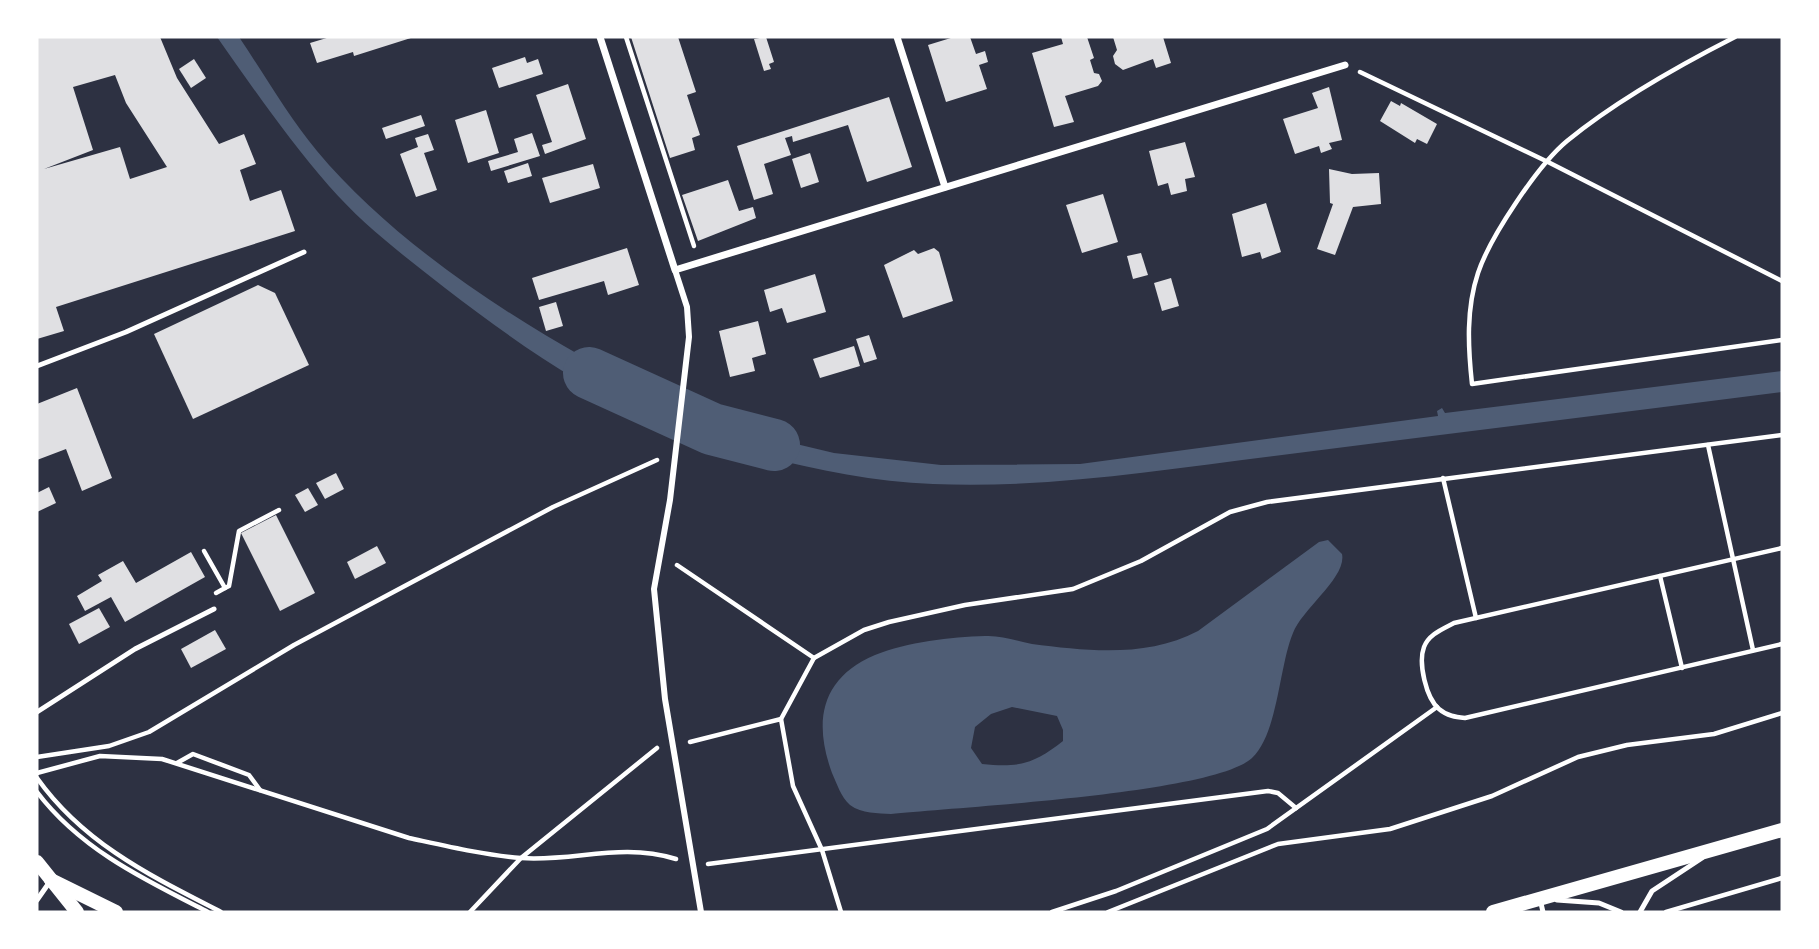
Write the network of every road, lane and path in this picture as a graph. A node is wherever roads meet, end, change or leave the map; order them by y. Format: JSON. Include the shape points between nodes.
{"nodes":[{"id":1,"x":600,"y":37,"type":"edge"},
{"id":2,"x":626,"y":37,"type":"edge"},
{"id":3,"x":897,"y":37,"type":"edge"},
{"id":4,"x":1735,"y":37,"type":"edge"},
{"id":5,"x":1345,"y":65,"type":"joint"},
{"id":6,"x":1548,"y":162,"type":"junction"},
{"id":7,"x":945,"y":187,"type":"junction"},
{"id":8,"x":696,"y":251,"type":"dead end"},
{"id":9,"x":304,"y":252,"type":"dead end"},
{"id":10,"x":675,"y":270,"type":"junction"},
{"id":11,"x":1782,"y":281,"type":"edge"},
{"id":12,"x":1782,"y":340,"type":"edge"},
{"id":13,"x":37,"y":366,"type":"edge"},
{"id":14,"x":1782,"y":435,"type":"edge"},
{"id":15,"x":1708,"y":445,"type":"junction"},
{"id":16,"x":677,"y":452,"type":"junction"},
{"id":17,"x":1443,"y":478,"type":"junction"},
{"id":18,"x":279,"y":510,"type":"dead end"},
{"id":19,"x":1782,"y":548,"type":"edge"},
{"id":20,"x":661,"y":555,"type":"junction"},
{"id":21,"x":1733,"y":559,"type":"junction"},
{"id":22,"x":1660,"y":576,"type":"junction"},
{"id":23,"x":225,"y":588,"type":"dead end"},
{"id":24,"x":214,"y":609,"type":"dead end"},
{"id":25,"x":1476,"y":618,"type":"junction"},
{"id":26,"x":1782,"y":644,"type":"edge"},
{"id":27,"x":1753,"y":650,"type":"junction"},
{"id":28,"x":814,"y":658,"type":"junction"},
{"id":29,"x":1682,"y":668,"type":"junction"},
{"id":30,"x":1437,"y":707,"type":"junction"},
{"id":31,"x":37,"y":712,"type":"edge"},
{"id":32,"x":1782,"y":713,"type":"edge"},
{"id":33,"x":781,"y":719,"type":"junction"},
{"id":34,"x":119,"y":743,"type":"junction"},
{"id":35,"x":672,"y":744,"type":"junction"},
{"id":36,"x":104,"y":756,"type":"junction"},
{"id":37,"x":37,"y":757,"type":"edge"},
{"id":38,"x":176,"y":763,"type":"junction"},
{"id":39,"x":37,"y":776,"type":"edge"},
{"id":40,"x":261,"y":791,"type":"junction"},
{"id":41,"x":37,"y":792,"type":"edge"},
{"id":42,"x":1296,"y":808,"type":"junction"},
{"id":43,"x":1782,"y":830,"type":"edge"},
{"id":44,"x":1717,"y":848,"type":"junction"},
{"id":45,"x":822,"y":850,"type":"junction"},
{"id":46,"x":522,"y":858,"type":"junction"},
{"id":47,"x":37,"y":862,"type":"edge"},
{"id":48,"x":693,"y":865,"type":"junction"},
{"id":49,"x":1782,"y":878,"type":"edge"},
{"id":50,"x":51,"y":880,"type":"junction"},
{"id":51,"x":37,"y":900,"type":"edge"},
{"id":52,"x":1541,"y":906,"type":"edge"},
{"id":53,"x":839,"y":910,"type":"edge"},
{"id":54,"x":77,"y":912,"type":"edge"},
{"id":55,"x":116,"y":912,"type":"edge"},
{"id":56,"x":208,"y":912,"type":"edge"},
{"id":57,"x":221,"y":912,"type":"edge"},
{"id":58,"x":470,"y":912,"type":"edge"},
{"id":59,"x":701,"y":912,"type":"edge"},
{"id":60,"x":1052,"y":912,"type":"edge"},
{"id":61,"x":1108,"y":912,"type":"edge"},
{"id":62,"x":1493,"y":912,"type":"edge"},
{"id":63,"x":1621,"y":912,"type":"edge"},
{"id":64,"x":1640,"y":912,"type":"edge"},
{"id":65,"x":1666,"y":912,"type":"edge"}],
"edges":[{"from":1,"to":10,"type":"street"},
{"from":2,"to":8,"type":"path"},
{"from":3,"to":7,"type":"street"},
{"from":4,"to":6,"type":"path","via":[[1593,122]]},
{"from":5,"to":6,"type":"path"},
{"from":5,"to":7,"type":"street"},
{"from":6,"to":11,"type":"path"},
{"from":6,"to":12,"type":"path","via":[[1496,233],[1478,272],[1468,345],[1472,384]]},
{"from":7,"to":10,"type":"street"},
{"from":9,"to":13,"type":"lane","via":[[127,332]]},
{"from":10,"to":16,"type":"street","via":[[687,307],[689,337]]},
{"from":14,"to":15,"type":"path"},
{"from":15,"to":17,"type":"path"},
{"from":15,"to":21,"type":"path"},
{"from":16,"to":20,"type":"street"},
{"from":16,"to":34,"type":"path","via":[[553,507],[294,645],[149,732]]},
{"from":17,"to":25,"type":"path"},
{"from":17,"to":28,"type":"path","via":[[1247,507],[1073,589],[889,622],[863,630]]},
{"from":18,"to":23,"type":"path","via":[[239,531]]},
{"from":19,"to":21,"type":"path"},
{"from":20,"to":28,"type":"path"},
{"from":20,"to":35,"type":"street","via":[[654,589],[656,631]]},
{"from":21,"to":22,"type":"path"},
{"from":21,"to":27,"type":"path"},
{"from":22,"to":25,"type":"path"},
{"from":22,"to":29,"type":"path"},
{"from":24,"to":31,"type":"lane","via":[[135,649]]},
{"from":25,"to":30,"type":"path","via":[[1438,631],[1423,648],[1424,676]]},
{"from":26,"to":27,"type":"path"},
{"from":27,"to":29,"type":"path"},
{"from":28,"to":33,"type":"path"},
{"from":29,"to":30,"type":"path","via":[[1478,716],[1454,717]]},
{"from":30,"to":42,"type":"path"},
{"from":32,"to":61,"type":"path","via":[[1714,734],[1627,745],[1578,757],[1492,796],[1390,829],[1278,844]]},
{"from":33,"to":35,"type":"path"},
{"from":33,"to":45,"type":"path","via":[[793,786]]},
{"from":34,"to":36,"type":"path"},
{"from":34,"to":37,"type":"path"},
{"from":35,"to":46,"type":"path","via":[[654,748]]},
{"from":35,"to":48,"type":"street"},
{"from":36,"to":38,"type":"path"},
{"from":36,"to":39,"type":"path"},
{"from":38,"to":40,"type":"path"},
{"from":38,"to":40,"type":"path","via":[[193,754],[249,775]]},
{"from":39,"to":57,"type":"path","via":[[57,806],[104,847],[134,868]]},
{"from":40,"to":46,"type":"path","via":[[409,838]]},
{"from":41,"to":56,"type":"path","via":[[55,816],[103,855]]},
{"from":42,"to":45,"type":"path","via":[[1268,791]]},
{"from":42,"to":60,"type":"path","via":[[1243,841]]},
{"from":43,"to":44,"type":"main road"},
{"from":44,"to":52,"type":"main road"},
{"from":44,"to":64,"type":"lane","via":[[1652,891]]},
{"from":45,"to":48,"type":"path"},
{"from":45,"to":53,"type":"path"},
{"from":46,"to":48,"type":"path","via":[[627,850]]},
{"from":46,"to":58,"type":"path"},
{"from":47,"to":50,"type":"main road"},
{"from":48,"to":59,"type":"street"},
{"from":49,"to":65,"type":"path"},
{"from":50,"to":51,"type":"lane"},
{"from":50,"to":54,"type":"main road"},
{"from":50,"to":55,"type":"main road"},
{"from":52,"to":62,"type":"main road"},
{"from":52,"to":63,"type":"lane","via":[[1586,901]]}]}
